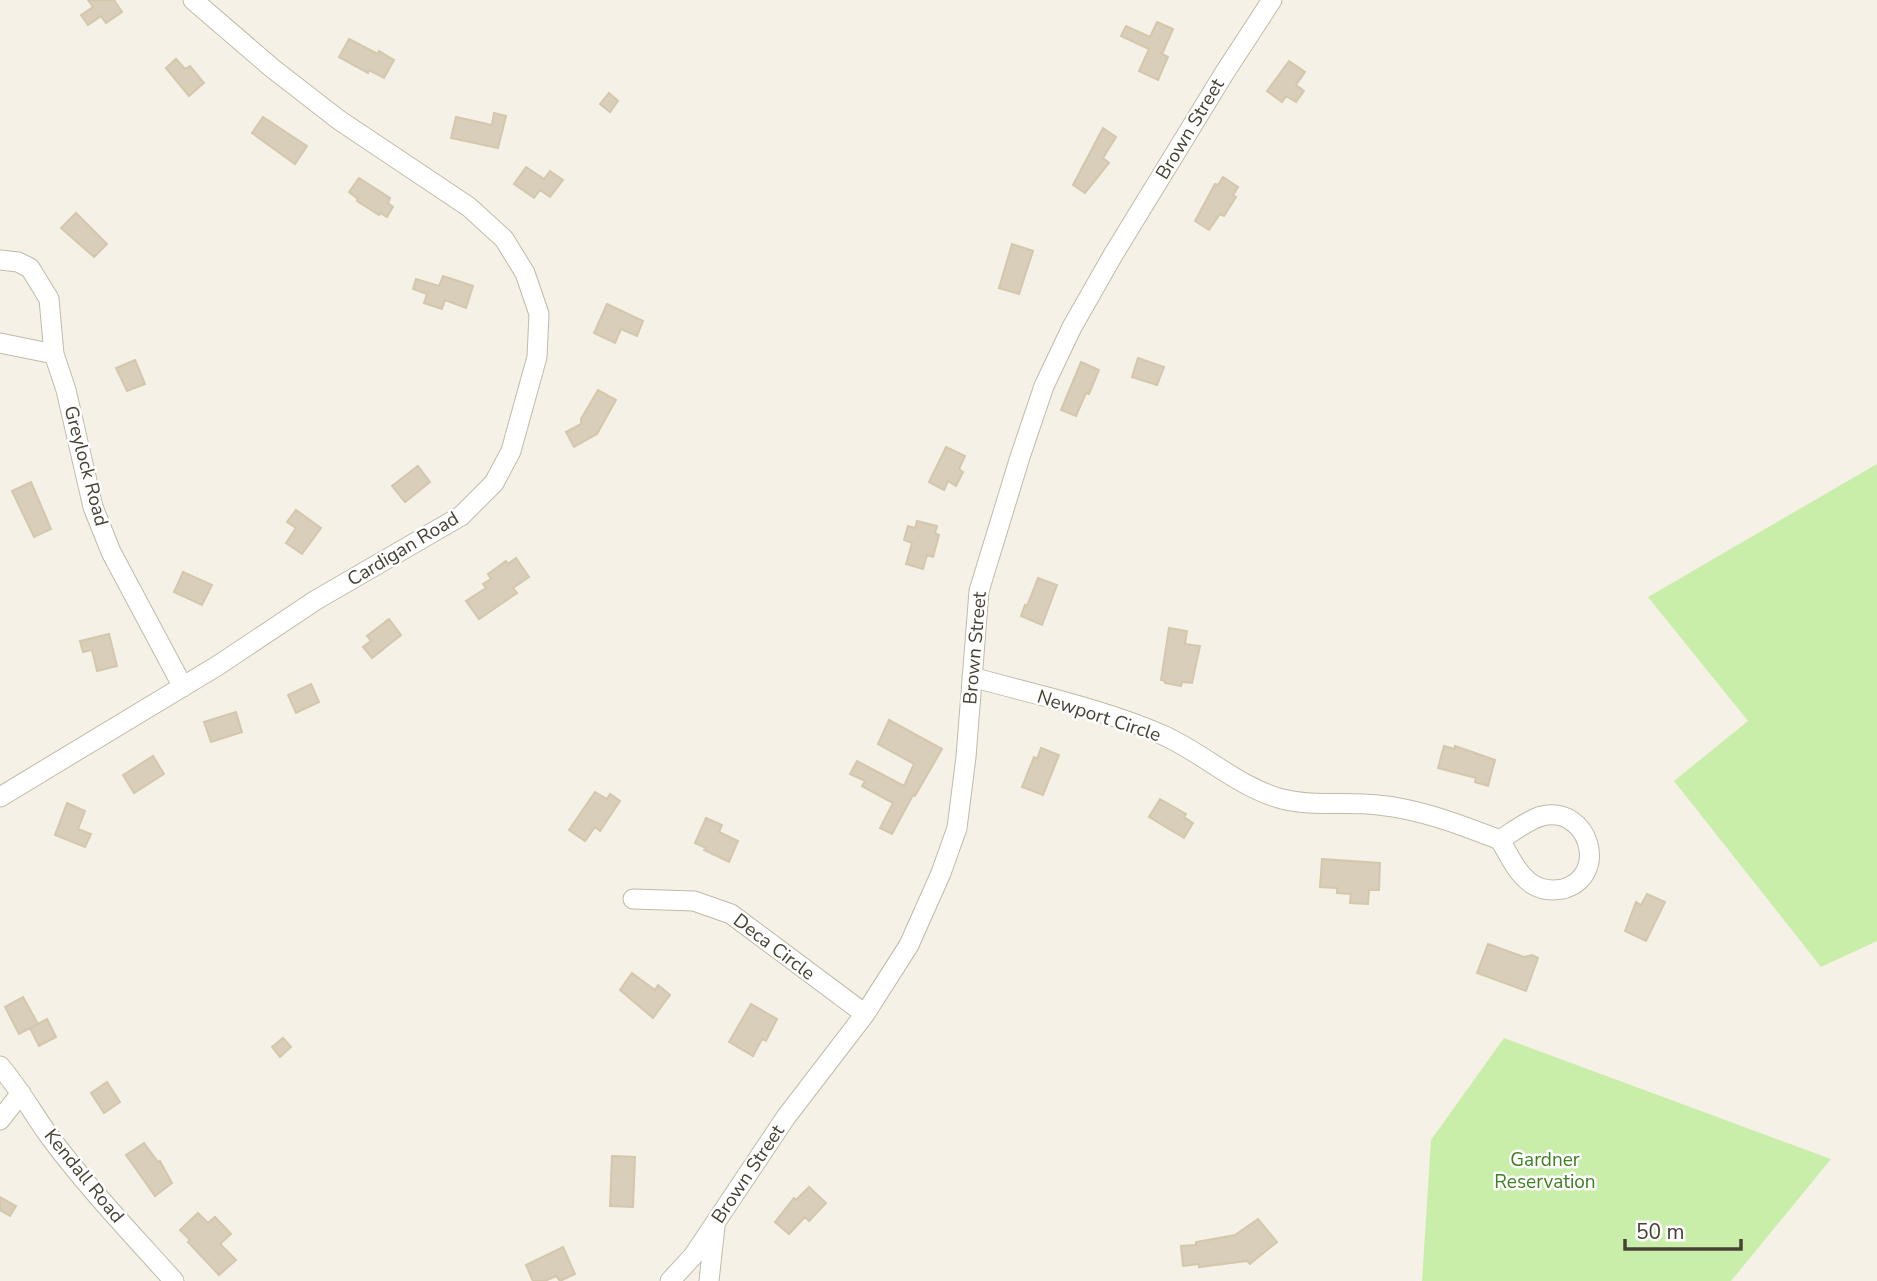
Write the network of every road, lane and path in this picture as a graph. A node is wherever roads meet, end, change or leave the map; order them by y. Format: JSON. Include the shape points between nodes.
{"nodes":[{"id":1,"x":192,"y":0,"type":"edge"},
{"id":2,"x":1272,"y":0,"type":"edge"},
{"id":3,"x":0,"y":260,"type":"edge"},
{"id":4,"x":0,"y":343,"type":"edge"},
{"id":5,"x":54,"y":354,"type":"junction"},
{"id":6,"x":972,"y":677,"type":"junction"},
{"id":7,"x":183,"y":687,"type":"junction"},
{"id":8,"x":0,"y":797,"type":"edge"},
{"id":9,"x":1500,"y":840,"type":"junction"},
{"id":10,"x":633,"y":899,"type":"dead end"},
{"id":11,"x":865,"y":1014,"type":"junction"},
{"id":12,"x":0,"y":1066,"type":"edge"},
{"id":13,"x":22,"y":1093,"type":"junction"},
{"id":14,"x":0,"y":1120,"type":"edge"},
{"id":15,"x":716,"y":1222,"type":"junction"},
{"id":16,"x":156,"y":1261,"type":"junction"},
{"id":17,"x":152,"y":1281,"type":"edge"},
{"id":18,"x":174,"y":1281,"type":"edge"},
{"id":19,"x":670,"y":1281,"type":"edge"},
{"id":20,"x":709,"y":1281,"type":"edge"}],
"edges":[{"from":1,"to":7,"type":"street","name":"Cardigan Road","via":[[340,120],[469,207],[504,239],[525,273],[539,314],[537,357],[511,451],[494,484],[461,516],[316,600]]},
{"from":2,"to":6,"type":"street","name":"Brown Street","via":[[1113,255],[1044,386],[979,591]]},
{"from":3,"to":5,"type":"street","name":"Greylock Road","via":[[30,268],[44,288]]},
{"from":4,"to":5,"type":"street"},
{"from":5,"to":7,"type":"street","name":"Greylock Road","via":[[93,507],[111,552]]},
{"from":6,"to":9,"type":"street","name":"Newport Circle","via":[[1133,723],[1175,740],[1240,782],[1284,799],[1400,807]]},
{"from":6,"to":11,"type":"street","name":"Brown Street","via":[[957,828],[909,945]]},
{"from":7,"to":8,"type":"street","name":"Cardigan Road"},
{"from":9,"to":9,"type":"street","via":[[1530,821],[1555,815],[1578,825],[1586,835],[1590,860],[1577,881],[1556,890],[1544,889],[1523,877]]},
{"from":10,"to":11,"type":"street","name":"Deca Circle","via":[[694,901],[731,914]]},
{"from":11,"to":15,"type":"street","name":"Brown Street","via":[[786,1117]]},
{"from":12,"to":13,"type":"street","name":"Kendall Road"},
{"from":13,"to":14,"type":"street"},
{"from":13,"to":16,"type":"street","name":"Kendall Road","via":[[48,1133]]},
{"from":15,"to":19,"type":"street","name":"Brown Street"},
{"from":15,"to":20,"type":"street"},
{"from":16,"to":17,"type":"street"},
{"from":16,"to":18,"type":"street","name":"Kendall Road"}]}
